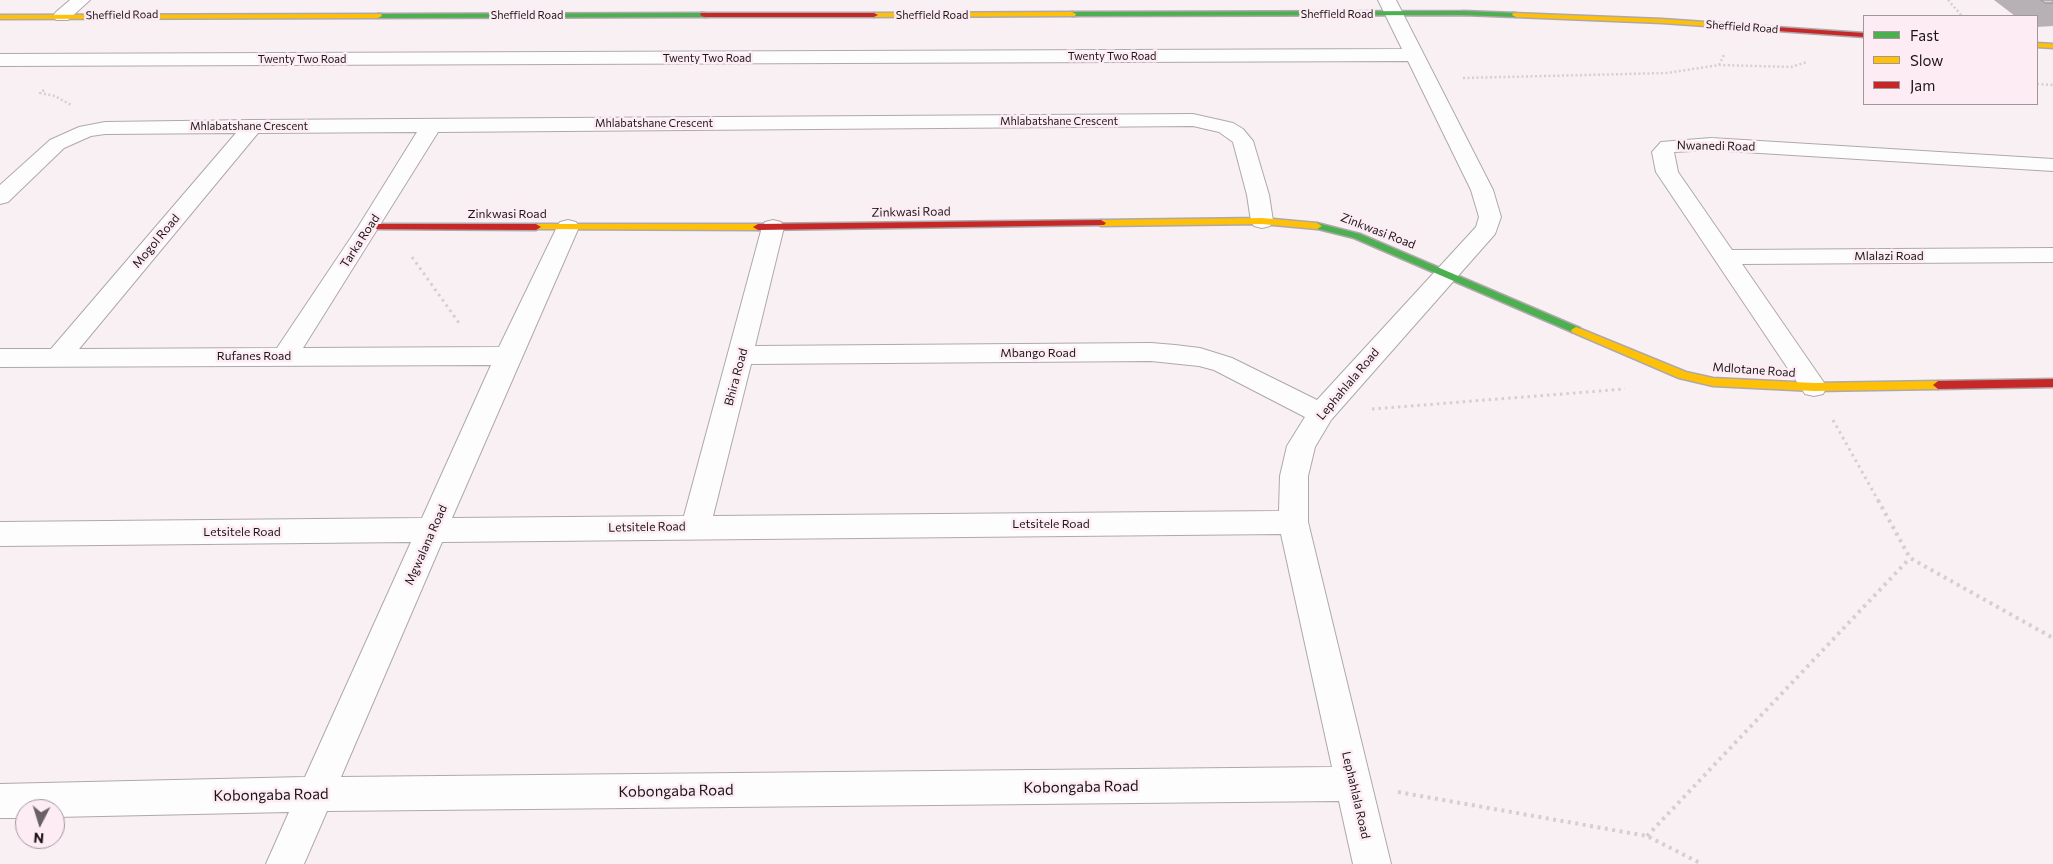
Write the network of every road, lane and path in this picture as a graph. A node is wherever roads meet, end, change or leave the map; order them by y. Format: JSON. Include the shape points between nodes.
{"nodes":[{"id":1,"x":81,"y":0,"type":"edge"},
{"id":2,"x":1948,"y":0,"type":"edge"},
{"id":3,"x":1391,"y":7,"type":"edge"},
{"id":4,"x":1961,"y":15,"type":"edge"},
{"id":5,"x":62,"y":16,"type":"junction"},
{"id":6,"x":0,"y":17,"type":"edge"},
{"id":7,"x":1863,"y":35,"type":"edge"},
{"id":8,"x":2038,"y":45,"type":"edge"},
{"id":9,"x":2053,"y":46,"type":"edge"},
{"id":10,"x":1415,"y":55,"type":"junction"},
{"id":11,"x":8,"y":60,"type":"edge"},
{"id":12,"x":81,"y":60,"type":"junction"},
{"id":13,"x":1814,"y":60,"type":"dead end"},
{"id":14,"x":0,"y":71,"type":"edge"},
{"id":15,"x":1427,"y":79,"type":"junction"},
{"id":16,"x":2038,"y":84,"type":"edge"},
{"id":17,"x":2053,"y":85,"type":"edge"},
{"id":18,"x":432,"y":124,"type":"junction"},
{"id":19,"x":253,"y":126,"type":"junction"},
{"id":20,"x":86,"y":131,"type":"junction"},
{"id":21,"x":2053,"y":165,"type":"edge"},
{"id":22,"x":0,"y":197,"type":"edge"},
{"id":23,"x":1262,"y":221,"type":"junction"},
{"id":24,"x":568,"y":227,"type":"junction"},
{"id":25,"x":773,"y":227,"type":"junction"},
{"id":26,"x":369,"y":228,"type":"junction"},
{"id":27,"x":397,"y":228,"type":"junction"},
{"id":28,"x":2053,"y":256,"type":"edge"},
{"id":29,"x":1725,"y":257,"type":"junction"},
{"id":30,"x":1445,"y":273,"type":"junction"},
{"id":31,"x":742,"y":355,"type":"junction"},
{"id":32,"x":59,"y":356,"type":"junction"},
{"id":33,"x":285,"y":356,"type":"junction"},
{"id":34,"x":470,"y":356,"type":"junction"},
{"id":35,"x":508,"y":356,"type":"junction"},
{"id":36,"x":0,"y":358,"type":"edge"},
{"id":37,"x":2053,"y":383,"type":"edge"},
{"id":38,"x":1814,"y":387,"type":"junction"},
{"id":39,"x":1635,"y":388,"type":"dead end"},
{"id":40,"x":1321,"y":413,"type":"junction"},
{"id":41,"x":1293,"y":522,"type":"junction"},
{"id":42,"x":696,"y":526,"type":"junction"},
{"id":43,"x":433,"y":530,"type":"junction"},
{"id":44,"x":0,"y":534,"type":"edge"},
{"id":45,"x":1910,"y":558,"type":"junction"},
{"id":46,"x":2053,"y":638,"type":"edge"},
{"id":47,"x":1353,"y":784,"type":"junction"},
{"id":48,"x":315,"y":794,"type":"junction"},
{"id":49,"x":0,"y":801,"type":"edge"},
{"id":50,"x":1647,"y":836,"type":"junction"},
{"id":51,"x":285,"y":864,"type":"edge"},
{"id":52,"x":1372,"y":864,"type":"edge"},
{"id":53,"x":1702,"y":864,"type":"edge"}],
"edges":[{"from":1,"to":5,"type":"street"},
{"from":2,"to":4,"type":"path"},
{"from":3,"to":5,"type":"street","name":"Sheffield Road"},
{"from":3,"to":7,"type":"street","name":"Sheffield Road"},
{"from":3,"to":10,"type":"street","name":"Lephahlala Road"},
{"from":5,"to":6,"type":"street","name":"Sheffield Road"},
{"from":8,"to":9,"type":"street"},
{"from":10,"to":12,"type":"street","name":"Twenty Two Road"},
{"from":10,"to":15,"type":"street","name":"Lephahlala Road"},
{"from":11,"to":12,"type":"street","name":"Twenty Two Road"},
{"from":11,"to":14,"type":"street"},
{"from":12,"to":20,"type":"path","via":[[40,93],[68,102],[83,118]]},
{"from":13,"to":15,"type":"path","via":[[1791,67],[1719,65],[1667,73]]},
{"from":15,"to":30,"type":"street","name":"Lephahlala Road","via":[[1482,190],[1490,217],[1487,229]]},
{"from":16,"to":17,"type":"path"},
{"from":18,"to":19,"type":"street","name":"Mhlabatshane Crescent"},
{"from":18,"to":23,"type":"street","name":"Mhlabatshane Crescent","via":[[1193,120],[1226,127],[1243,141]]},
{"from":18,"to":26,"type":"street","name":"Tarka Road"},
{"from":19,"to":20,"type":"street","name":"Mhlabatshane Crescent","via":[[128,127]]},
{"from":19,"to":32,"type":"street","name":"Mogol Road"},
{"from":20,"to":22,"type":"street","name":"Mhlabatshane Crescent","via":[[56,144]]},
{"from":21,"to":29,"type":"street","name":"Nwanedi Road","via":[[1710,144],[1668,146],[1663,152],[1667,172]]},
{"from":23,"to":25,"type":"street","name":"Zinkwasi Road"},
{"from":23,"to":30,"type":"street","name":"Zinkwasi Road","via":[[1332,228]]},
{"from":24,"to":25,"type":"street","name":"Zinkwasi Road"},
{"from":24,"to":27,"type":"street","name":"Zinkwasi Road"},
{"from":24,"to":35,"type":"street","name":"Mgwalana Road"},
{"from":25,"to":31,"type":"street","name":"Bhira Road"},
{"from":26,"to":27,"type":"street","name":"Zinkwasi Road"},
{"from":26,"to":33,"type":"street","name":"Tarka Road"},
{"from":27,"to":34,"type":"path","via":[[401,242],[473,342]]},
{"from":28,"to":29,"type":"street","name":"Mlalazi Road"},
{"from":29,"to":38,"type":"street","name":"Nwanedi Road"},
{"from":30,"to":38,"type":"street","name":"Mdlotane Road","via":[[1683,375],[1713,382]]},
{"from":30,"to":40,"type":"street","name":"Lephahlala Road"},
{"from":31,"to":40,"type":"street","name":"Mbango Road","via":[[1175,354],[1223,364]]},
{"from":31,"to":42,"type":"street","name":"Bhira Road"},
{"from":32,"to":33,"type":"street","name":"Rufanes Road"},
{"from":32,"to":36,"type":"street","name":"Rufanes Road"},
{"from":33,"to":34,"type":"street","name":"Rufanes Road"},
{"from":34,"to":35,"type":"street","name":"Rufanes Road"},
{"from":35,"to":43,"type":"street","name":"Mgwalana Road"},
{"from":37,"to":38,"type":"street","name":"Mdlotane Road"},
{"from":38,"to":45,"type":"path"},
{"from":39,"to":40,"type":"path"},
{"from":40,"to":41,"type":"street","name":"Lephahlala Road","via":[[1301,446],[1294,476]]},
{"from":41,"to":42,"type":"street","name":"Letsitele Road"},
{"from":41,"to":47,"type":"street","name":"Lephahlala Road"},
{"from":42,"to":43,"type":"street","name":"Letsitele Road"},
{"from":43,"to":44,"type":"street","name":"Letsitele Road"},
{"from":43,"to":48,"type":"street","name":"Mgwalana Road"},
{"from":45,"to":46,"type":"path"},
{"from":45,"to":50,"type":"path"},
{"from":47,"to":48,"type":"street","name":"Kobongaba Road"},
{"from":47,"to":50,"type":"path"},
{"from":47,"to":52,"type":"street","name":"Lephahlala Road"},
{"from":48,"to":49,"type":"street","name":"Kobongaba Road"},
{"from":48,"to":51,"type":"street","name":"Mgwalana Road"},
{"from":50,"to":53,"type":"path"}]}
